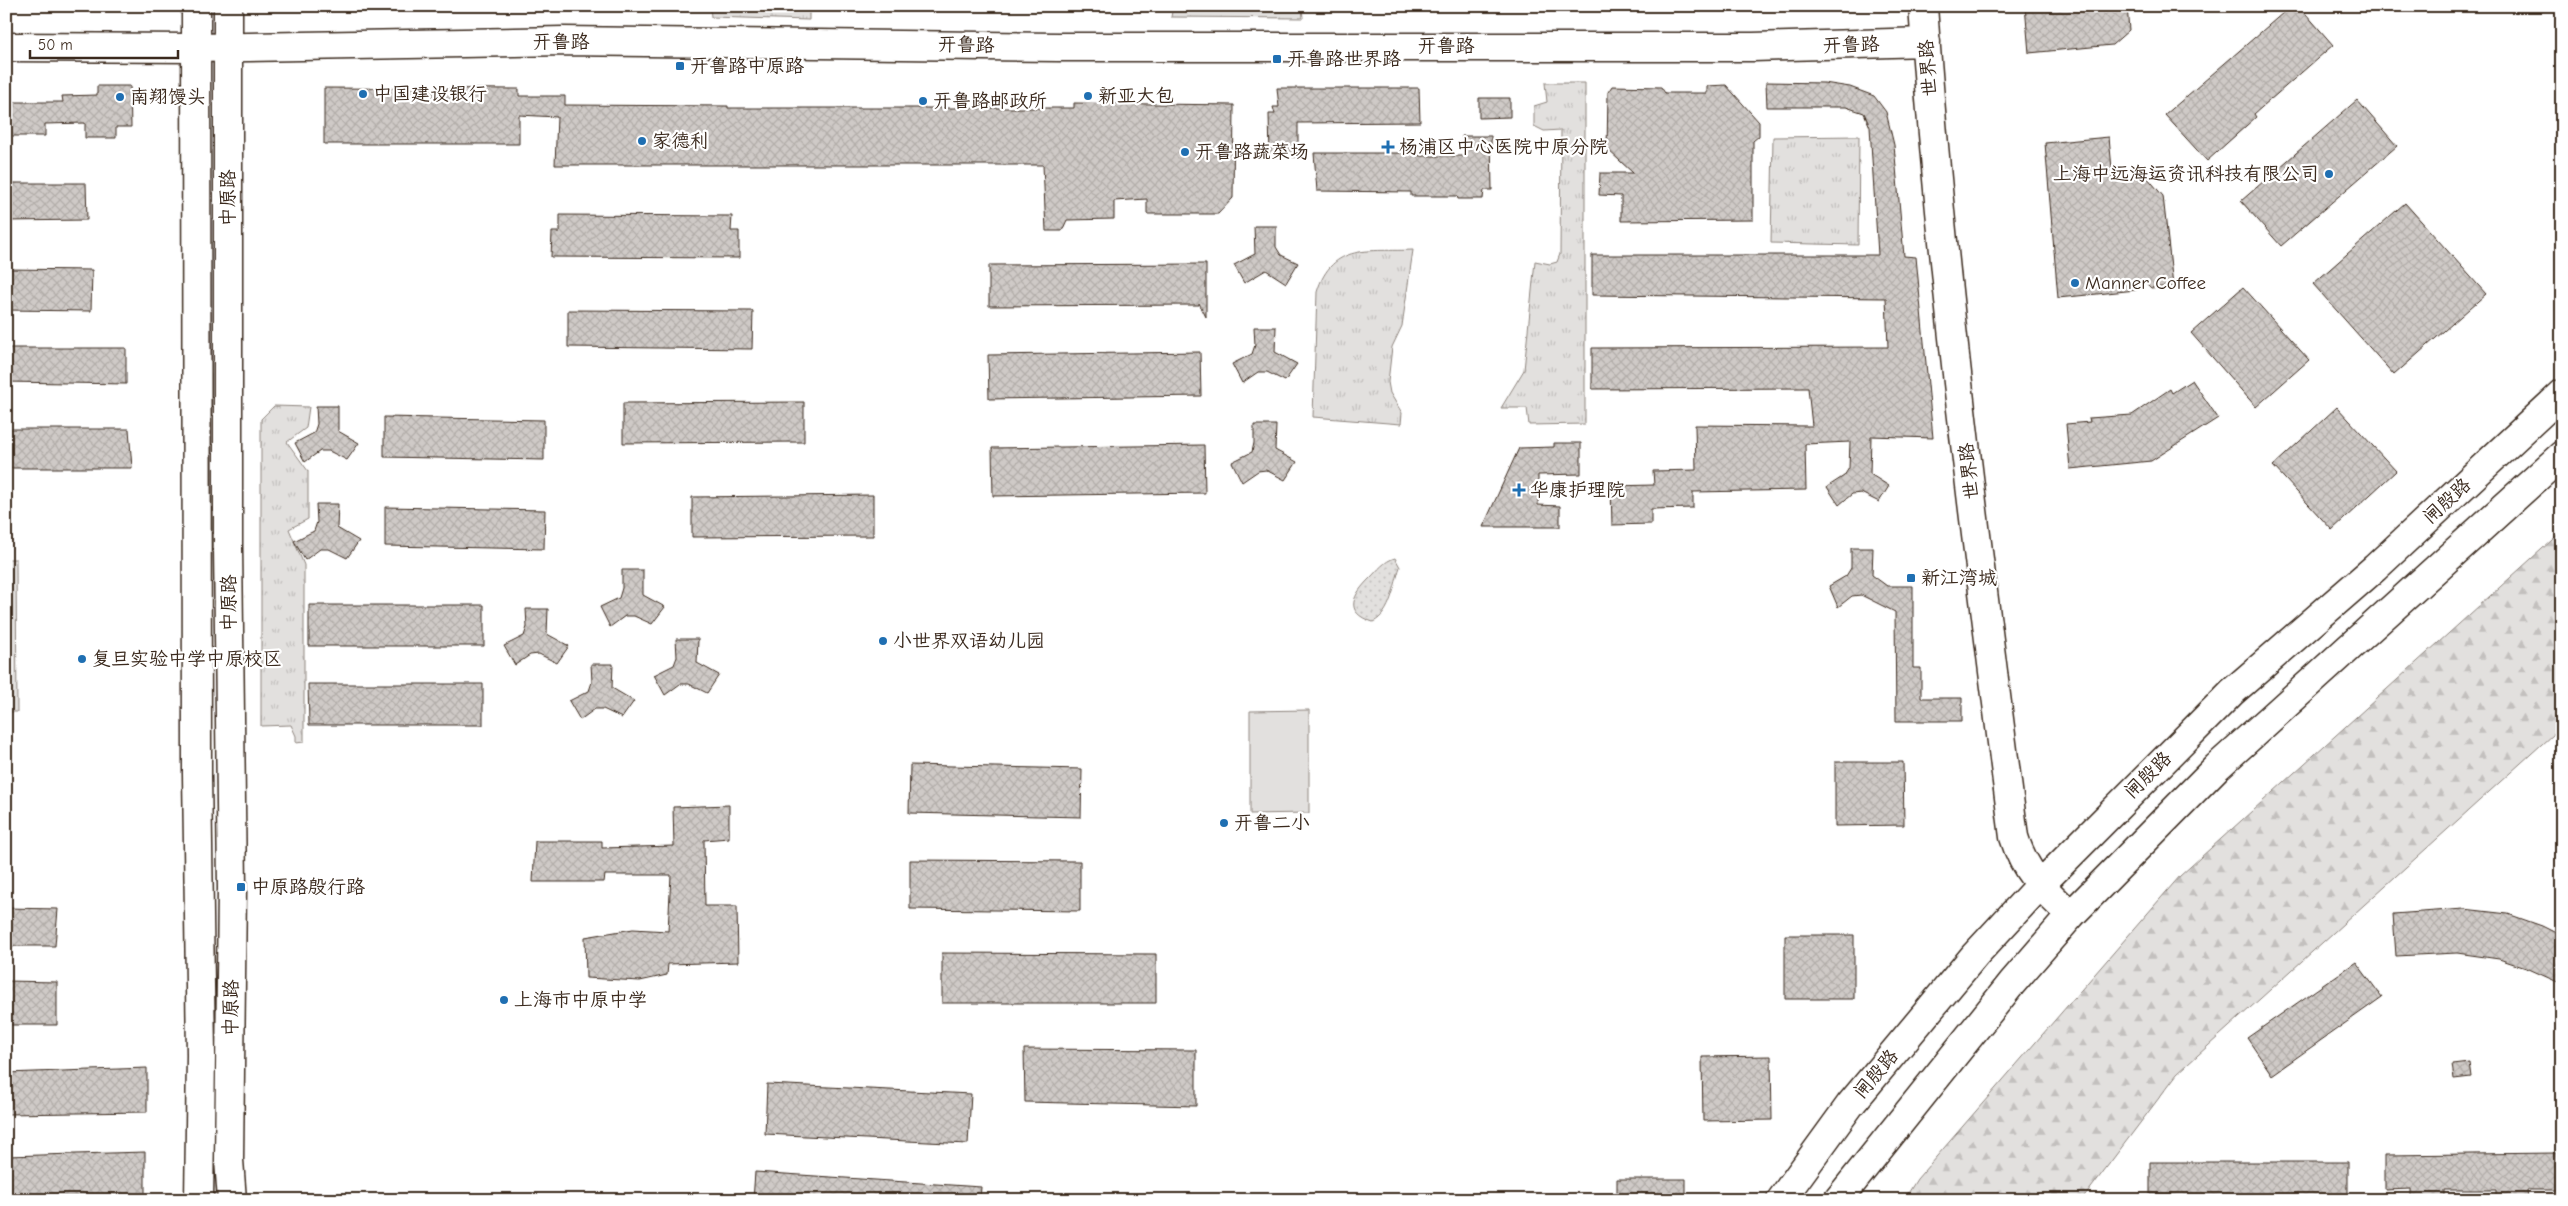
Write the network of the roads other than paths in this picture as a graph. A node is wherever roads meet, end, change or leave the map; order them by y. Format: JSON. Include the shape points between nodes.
{"nodes":[{"id":1,"x":196,"y":6,"type":"edge"},
{"id":2,"x":228,"y":6,"type":"edge"},
{"id":3,"x":1923,"y":6,"type":"edge"},
{"id":4,"x":1926,"y":42,"type":"junction"},
{"id":5,"x":6,"y":47,"type":"edge"},
{"id":6,"x":228,"y":47,"type":"junction"},
{"id":7,"x":196,"y":48,"type":"junction"},
{"id":8,"x":2562,"y":394,"type":"edge"},
{"id":9,"x":2562,"y":455,"type":"edge"},
{"id":10,"x":2039,"y":886,"type":"junction"},
{"id":11,"x":2071,"y":915,"type":"junction"},
{"id":12,"x":1839,"y":1199,"type":"edge"},
{"id":13,"x":199,"y":1200,"type":"edge"},
{"id":14,"x":232,"y":1200,"type":"edge"},
{"id":15,"x":1781,"y":1200,"type":"edge"}],
"edges":[{"from":1,"to":7,"type":"main road","name":"中原路"},
{"from":2,"to":6,"type":"main road","name":"中原路"},
{"from":3,"to":4,"type":"main road","name":"世界路"},
{"from":4,"to":6,"type":"main road","name":"开鲁路","via":[[1753,47],[1059,47],[531,41]]},
{"from":4,"to":10,"type":"main road","name":"世界路","via":[[1967,452],[2014,837],[2020,857]]},
{"from":5,"to":7,"type":"main road","name":"开鲁路"},
{"from":6,"to":7,"type":"main road","name":"开鲁路"},
{"from":6,"to":14,"type":"main road","name":"中原路","via":[[232,888],[229,1160]]},
{"from":7,"to":13,"type":"main road","name":"中原路"},
{"from":8,"to":10,"type":"main road","name":"闸殷路","via":[[2375,568],[2232,692]]},
{"from":9,"to":11,"type":"main road","via":[[2217,768]]},
{"from":10,"to":11,"type":"main road","name":"世界路"},
{"from":10,"to":15,"type":"main road","name":"闸殷路","via":[[1975,955],[1850,1105]]},
{"from":11,"to":12,"type":"main road","via":[[2012,983]]}]}
